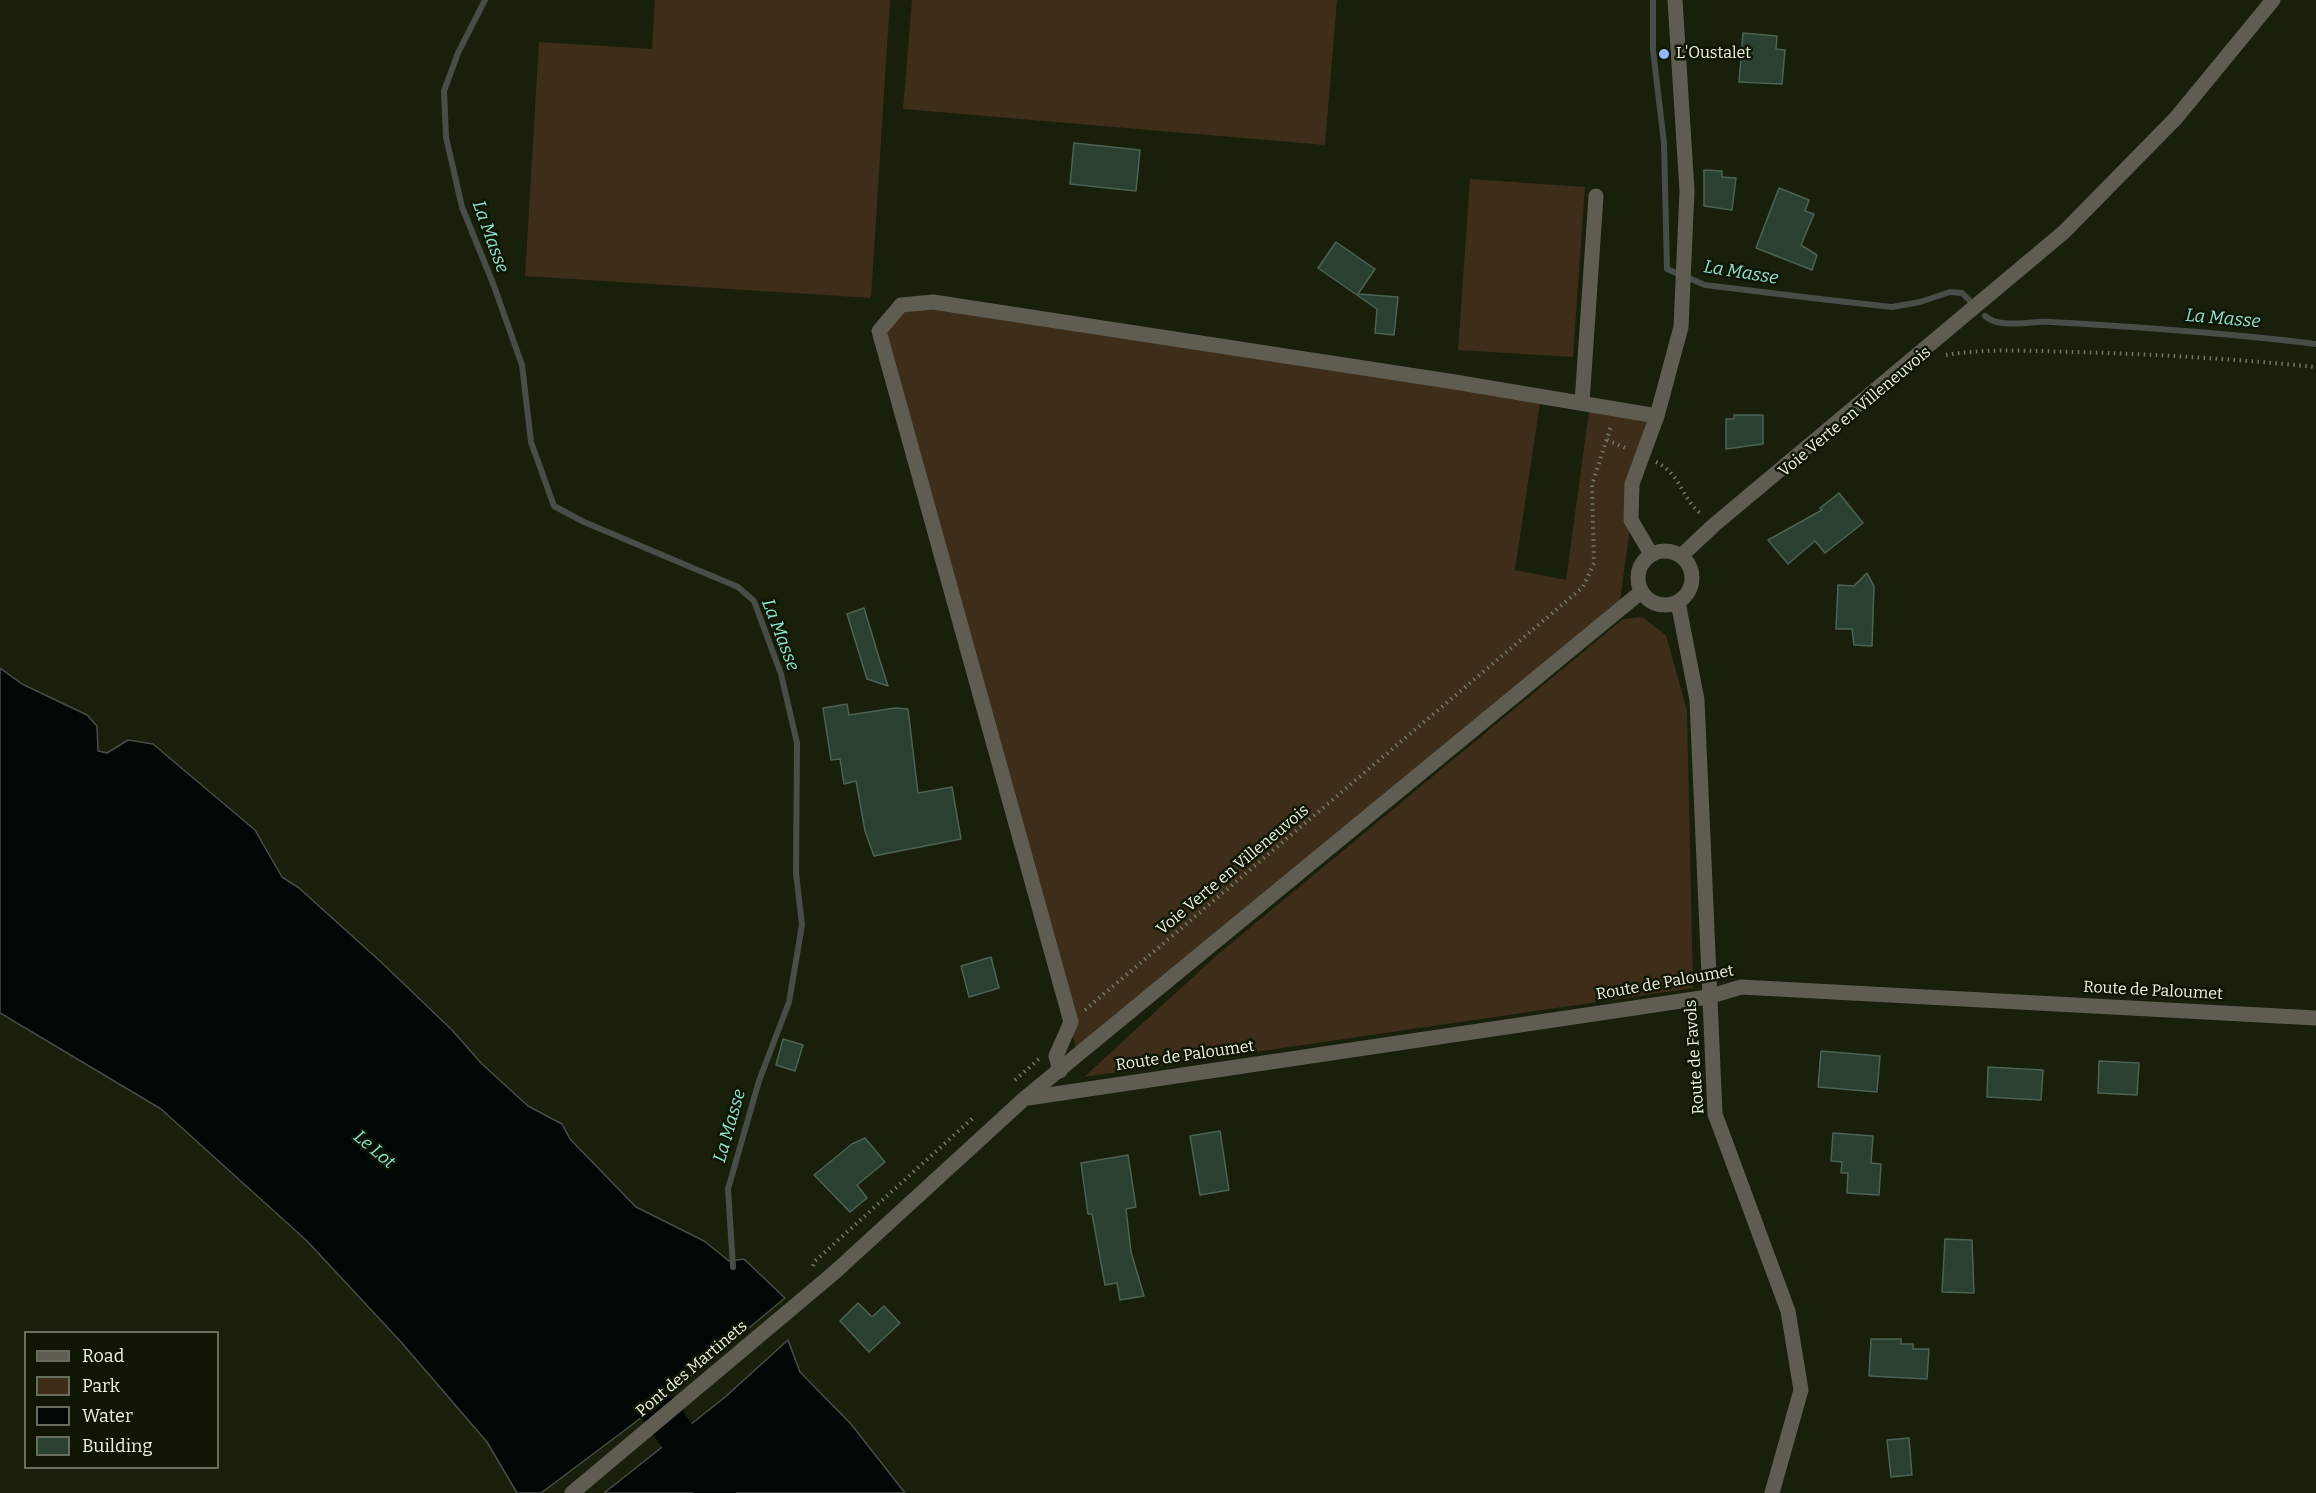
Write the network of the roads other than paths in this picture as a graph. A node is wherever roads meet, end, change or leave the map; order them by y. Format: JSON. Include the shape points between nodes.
{"nodes":[{"id":1,"x":1675,"y":0,"type":"edge"},
{"id":2,"x":2273,"y":0,"type":"edge"},
{"id":3,"x":1596,"y":195,"type":"dead end"},
{"id":4,"x":1582,"y":403,"type":"junction"},
{"id":5,"x":1658,"y":416,"type":"junction"},
{"id":6,"x":1651,"y":554,"type":"junction"},
{"id":7,"x":1681,"y":556,"type":"junction"},
{"id":8,"x":1641,"y":592,"type":"junction"},
{"id":9,"x":1678,"y":602,"type":"junction"},
{"id":10,"x":1708,"y":997,"type":"junction"},
{"id":11,"x":2316,"y":1018,"type":"edge"},
{"id":12,"x":1060,"y":1071,"type":"junction"},
{"id":13,"x":1025,"y":1098,"type":"junction"},
{"id":14,"x":572,"y":1493,"type":"edge"},
{"id":15,"x":1772,"y":1493,"type":"edge"}],
"edges":[{"from":1,"to":5,"type":"street","via":[[1687,191],[1681,327]]},
{"from":2,"to":7,"type":"street","via":[[2176,118],[2064,232]]},
{"from":3,"to":4,"type":"street"},
{"from":4,"to":5,"type":"street"},
{"from":4,"to":12,"type":"street","via":[[933,302],[901,305],[879,331],[1071,1022],[1056,1056]]},
{"from":5,"to":6,"type":"street","via":[[1632,484],[1631,520]]},
{"from":6,"to":7,"type":"street","via":[[1667,551]]},
{"from":6,"to":8,"type":"street","via":[[1640,566]]},
{"from":7,"to":9,"type":"street","via":[[1692,580],[1685,597]]},
{"from":8,"to":9,"type":"street","via":[[1662,605]]},
{"from":8,"to":12,"type":"street","name":"Pont des Martinets"},
{"from":9,"to":10,"type":"street","name":"Route de Favols","via":[[1697,700]]},
{"from":10,"to":11,"type":"street","name":"Route de Paloumet","via":[[1741,987]]},
{"from":10,"to":13,"type":"street","name":"Route de Paloumet"},
{"from":10,"to":15,"type":"street","name":"Route de Favols","via":[[1715,1114],[1788,1311],[1801,1389]]},
{"from":12,"to":13,"type":"street","name":"Pont des Martinets"},
{"from":13,"to":14,"type":"street","name":"Pont des Martinets","via":[[835,1272]]}]}
